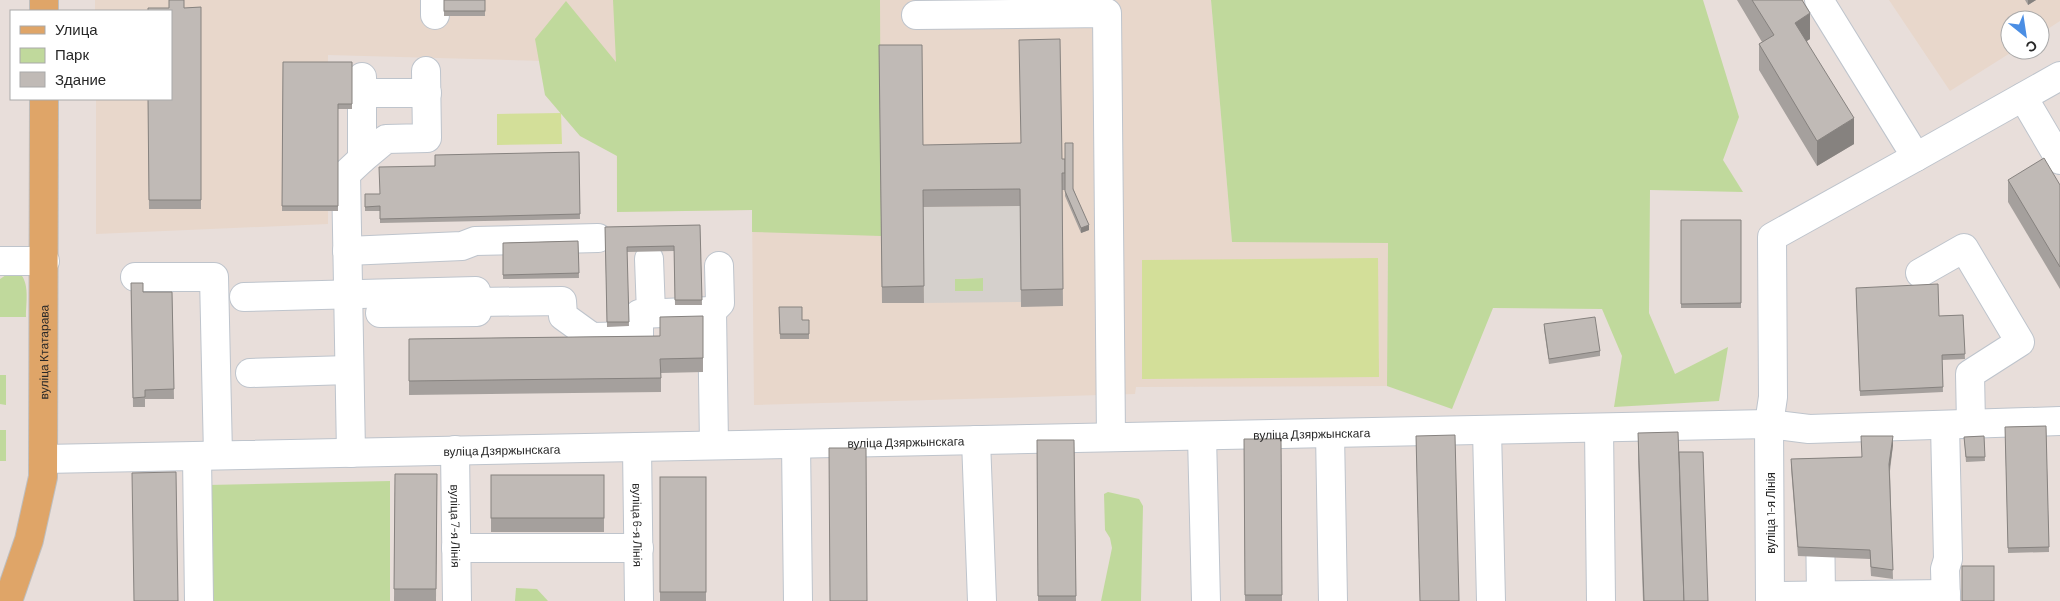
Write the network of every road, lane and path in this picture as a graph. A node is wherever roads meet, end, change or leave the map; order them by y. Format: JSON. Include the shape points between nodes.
{"nodes":[{"id":1,"x":1819,"y":0,"type":"edge"},
{"id":2,"x":916,"y":15,"type":"dead end"},
{"id":3,"x":2060,"y":76,"type":"edge"},
{"id":4,"x":2023,"y":97,"type":"junction"},
{"id":5,"x":44,"y":100,"type":"edge"},
{"id":6,"x":1916,"y":156,"type":"junction"},
{"id":7,"x":362,"y":159,"type":"junction"},
{"id":8,"x":2060,"y":160,"type":"edge"},
{"id":9,"x":598,"y":238,"type":"dead end"},
{"id":10,"x":347,"y":251,"type":"junction"},
{"id":11,"x":649,"y":259,"type":"dead end"},
{"id":12,"x":0,"y":261,"type":"edge"},
{"id":13,"x":45,"y":261,"type":"junction"},
{"id":14,"x":718,"y":266,"type":"dead end"},
{"id":15,"x":1920,"y":273,"type":"dead end"},
{"id":16,"x":135,"y":277,"type":"dead end"},
{"id":17,"x":348,"y":293,"type":"junction"},
{"id":18,"x":244,"y":297,"type":"dead end"},
{"id":19,"x":477,"y":302,"type":"junction"},
{"id":20,"x":712,"y":311,"type":"junction"},
{"id":21,"x":380,"y":313,"type":"dead end"},
{"id":22,"x":651,"y":313,"type":"junction"},
{"id":23,"x":349,"y":370,"type":"junction"},
{"id":24,"x":250,"y":373,"type":"dead end"},
{"id":25,"x":2060,"y":421,"type":"edge"},
{"id":26,"x":1769,"y":424,"type":"junction"},
{"id":27,"x":1958,"y":425,"type":"junction"},
{"id":28,"x":1600,"y":428,"type":"junction"},
{"id":29,"x":1487,"y":430,"type":"junction"},
{"id":30,"x":1330,"y":433,"type":"junction"},
{"id":31,"x":1202,"y":436,"type":"junction"},
{"id":32,"x":1111,"y":437,"type":"junction"},
{"id":33,"x":976,"y":440,"type":"junction"},
{"id":34,"x":796,"y":444,"type":"junction"},
{"id":35,"x":714,"y":446,"type":"junction"},
{"id":36,"x":637,"y":447,"type":"junction"},
{"id":37,"x":455,"y":450,"type":"junction"},
{"id":38,"x":351,"y":453,"type":"junction"},
{"id":39,"x":208,"y":456,"type":"junction"},
{"id":40,"x":44,"y":459,"type":"junction"},
{"id":41,"x":1820,"y":496,"type":"edge"},
{"id":42,"x":456,"y":548,"type":"junction"},
{"id":43,"x":638,"y":548,"type":"junction"},
{"id":44,"x":1822,"y":595,"type":"junction"},
{"id":45,"x":1946,"y":597,"type":"edge"},
{"id":46,"x":1770,"y":598,"type":"edge"},
{"id":47,"x":8,"y":601,"type":"edge"},
{"id":48,"x":199,"y":601,"type":"edge"},
{"id":49,"x":457,"y":601,"type":"edge"},
{"id":50,"x":639,"y":601,"type":"edge"},
{"id":51,"x":798,"y":601,"type":"edge"},
{"id":52,"x":982,"y":601,"type":"edge"},
{"id":53,"x":1206,"y":601,"type":"edge"},
{"id":54,"x":1333,"y":601,"type":"edge"},
{"id":55,"x":1491,"y":601,"type":"edge"},
{"id":56,"x":1601,"y":601,"type":"edge"}],
"edges":[{"from":1,"to":6,"type":"street"},
{"from":2,"to":32,"type":"street","via":[[1107,13]]},
{"from":3,"to":4,"type":"street"},
{"from":4,"to":6,"type":"street"},
{"from":4,"to":8,"type":"street"},
{"from":5,"to":13,"type":"main road","name":"вуліца Ктатарава"},
{"from":6,"to":26,"type":"street","name":"вуліца 1-я Лінія","via":[[1772,237],[1773,397]]},
{"from":7,"to":7,"type":"street","via":[[362,85],[426,82],[427,138],[386,139]]},
{"from":7,"to":10,"type":"street","via":[[346,174]]},
{"from":9,"to":10,"type":"street","via":[[474,241],[462,246]]},
{"from":10,"to":17,"type":"street"},
{"from":11,"to":22,"type":"street"},
{"from":12,"to":13,"type":"street"},
{"from":13,"to":40,"type":"main road","name":"вуліца Ктатарава"},
{"from":14,"to":20,"type":"street","via":[[720,303]]},
{"from":15,"to":27,"type":"street","via":[[1964,248],[2020,342],[1970,374]]},
{"from":16,"to":39,"type":"street","via":[[214,278]]},
{"from":17,"to":18,"type":"street"},
{"from":17,"to":19,"type":"street","via":[[476,291]]},
{"from":17,"to":23,"type":"street"},
{"from":19,"to":21,"type":"street","via":[[477,312]]},
{"from":19,"to":22,"type":"street","via":[[562,301],[563,316],[592,337],[639,336],[639,314]]},
{"from":20,"to":22,"type":"street"},
{"from":20,"to":35,"type":"street"},
{"from":23,"to":24,"type":"street"},
{"from":23,"to":38,"type":"street"},
{"from":25,"to":27,"type":"street","name":"вуліца Дзяржынскага"},
{"from":26,"to":27,"type":"street","name":"вуліца Дзяржынскага","via":[[1809,429]]},
{"from":26,"to":28,"type":"street","name":"вуліца Дзяржынскага"},
{"from":26,"to":46,"type":"street","name":"вуліца 1-я Лінія"},
{"from":27,"to":45,"type":"street","via":[[1945,569]]},
{"from":28,"to":29,"type":"street","name":"вуліца Дзяржынскага"},
{"from":28,"to":56,"type":"street"},
{"from":29,"to":30,"type":"street","name":"вуліца Дзяржынскага"},
{"from":29,"to":55,"type":"street"},
{"from":30,"to":31,"type":"street","name":"вуліца Дзяржынскага"},
{"from":30,"to":54,"type":"street"},
{"from":31,"to":32,"type":"street","name":"вуліца Дзяржынскага"},
{"from":31,"to":53,"type":"street"},
{"from":32,"to":33,"type":"street","name":"вуліца Дзяржынскага"},
{"from":33,"to":34,"type":"street","name":"вуліца Дзяржынскага"},
{"from":33,"to":52,"type":"street"},
{"from":34,"to":35,"type":"street","name":"вуліца Дзяржынскага"},
{"from":34,"to":51,"type":"street"},
{"from":35,"to":36,"type":"street","name":"вуліца Дзяржынскага"},
{"from":36,"to":37,"type":"street","name":"вуліца Дзяржынскага"},
{"from":36,"to":43,"type":"street","name":"вуліца 6-я Лінія"},
{"from":37,"to":38,"type":"street","name":"вуліца Дзяржынскага"},
{"from":37,"to":42,"type":"street","name":"вуліца 7-я Лінія"},
{"from":38,"to":39,"type":"street","name":"вуліца Дзяржынскага"},
{"from":39,"to":40,"type":"street","name":"вуліца Дзяржынскага"},
{"from":39,"to":48,"type":"street"},
{"from":40,"to":47,"type":"main road","name":"вуліца Ктатарава","via":[[29,540]]},
{"from":41,"to":44,"type":"street"},
{"from":42,"to":43,"type":"street"},
{"from":42,"to":49,"type":"street","name":"вуліца 7-я Лінія"},
{"from":43,"to":50,"type":"street","name":"вуліца 6-я Лінія"},
{"from":44,"to":45,"type":"street"},
{"from":44,"to":46,"type":"street"}]}
